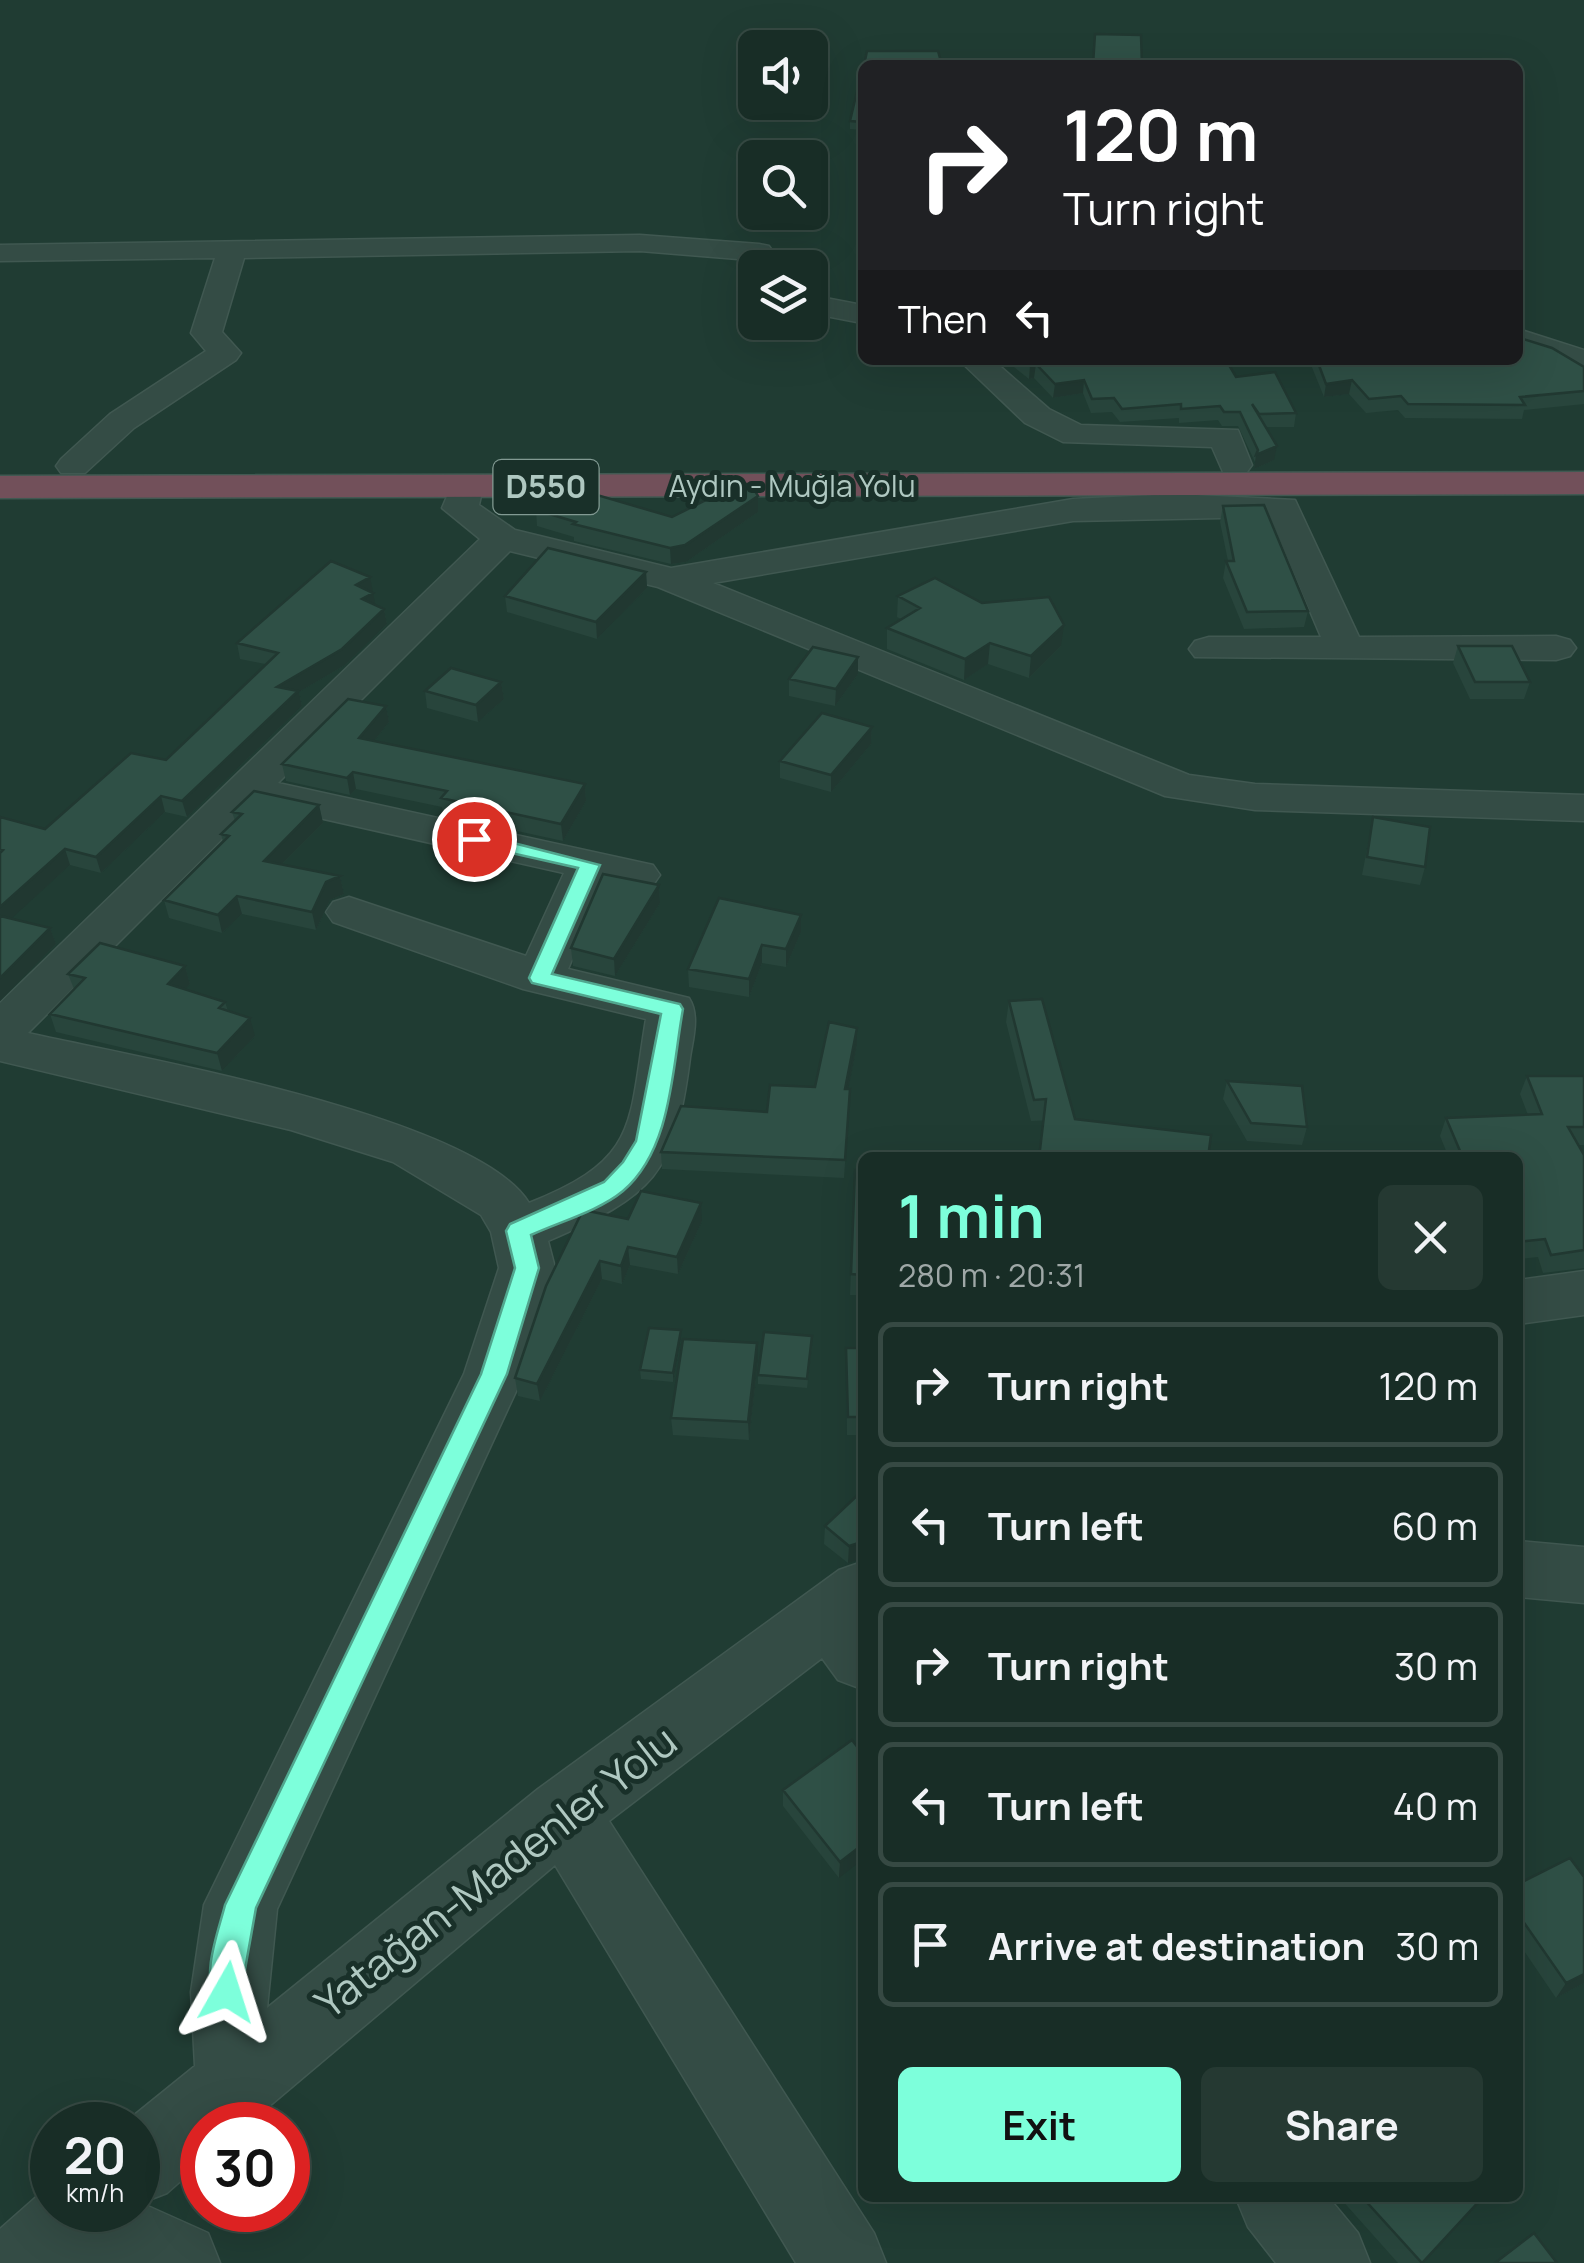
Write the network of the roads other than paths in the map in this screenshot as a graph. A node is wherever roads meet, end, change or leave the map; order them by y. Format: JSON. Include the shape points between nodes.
{"nodes":[{"id":1,"x":232,"y":250,"type":"junction"},
{"id":2,"x":743,"y":250,"type":"edge"},
{"id":3,"x":0,"y":253,"type":"edge"},
{"id":4,"x":828,"y":307,"type":"edge"},
{"id":5,"x":858,"y":313,"type":"edge"},
{"id":6,"x":1523,"y":340,"type":"edge"},
{"id":7,"x":1584,"y":360,"type":"edge"},
{"id":8,"x":981,"y":365,"type":"edge"},
{"id":9,"x":1584,"y":462,"type":"edge"},
{"id":10,"x":1235,"y":465,"type":"junction"},
{"id":11,"x":0,"y":466,"type":"edge"},
{"id":12,"x":73,"y":466,"type":"junction"},
{"id":13,"x":1584,"y":484,"type":"edge"},
{"id":14,"x":466,"y":487,"type":"junction"},
{"id":15,"x":0,"y":488,"type":"edge"},
{"id":16,"x":502,"y":538,"type":"junction"},
{"id":17,"x":671,"y":579,"type":"junction"},
{"id":18,"x":1344,"y":646,"type":"junction"},
{"id":19,"x":1556,"y":648,"type":"dead end"},
{"id":20,"x":1209,"y":649,"type":"dead end"},
{"id":21,"x":243,"y":788,"type":"junction"},
{"id":22,"x":1584,"y":808,"type":"edge"},
{"id":23,"x":590,"y":865,"type":"junction"},
{"id":24,"x":637,"y":875,"type":"dead end"},
{"id":25,"x":349,"y":912,"type":"dead end"},
{"id":26,"x":540,"y":978,"type":"junction"},
{"id":27,"x":0,"y":1032,"type":"edge"},
{"id":28,"x":0,"y":1044,"type":"edge"},
{"id":29,"x":518,"y":1231,"type":"junction"},
{"id":30,"x":1584,"y":1293,"type":"edge"},
{"id":31,"x":1523,"y":1301,"type":"edge"},
{"id":32,"x":1523,"y":1568,"type":"edge"},
{"id":33,"x":1584,"y":1574,"type":"edge"},
{"id":34,"x":851,"y":1621,"type":"edge"},
{"id":35,"x":563,"y":1814,"type":"junction"},
{"id":36,"x":236,"y":2079,"type":"junction"},
{"id":37,"x":160,"y":2145,"type":"edge"},
{"id":38,"x":1280,"y":2202,"type":"edge"},
{"id":39,"x":69,"y":2232,"type":"edge"},
{"id":40,"x":178,"y":2263,"type":"edge"},
{"id":41,"x":844,"y":2263,"type":"edge"},
{"id":42,"x":1328,"y":2263,"type":"edge"}],
"edges":[{"from":1,"to":2,"type":"street"},
{"from":1,"to":3,"type":"street"},
{"from":1,"to":12,"type":"street","via":[[206,333],[225,353],[122,420]]},
{"from":4,"to":5,"type":"street"},
{"from":6,"to":7,"type":"street"},
{"from":8,"to":10,"type":"street","via":[[1037,416],[1075,434],[1226,437]]},
{"from":9,"to":10,"type":"highway","name":"Aydın - Muğla Yolu","number":"D550"},
{"from":10,"to":12,"type":"highway","name":"Aydın - Muğla Yolu","number":"D550"},
{"from":11,"to":12,"type":"highway","name":"Aydın - Muğla Yolu","number":"D550"},
{"from":13,"to":14,"type":"highway","name":"Aydın - Muğla Yolu","number":"D550"},
{"from":14,"to":15,"type":"highway","name":"Aydın - Muğla Yolu","number":"D550"},
{"from":14,"to":16,"type":"street","via":[[460,508]]},
{"from":16,"to":17,"type":"street"},
{"from":16,"to":21,"type":"street"},
{"from":17,"to":18,"type":"street","via":[[1073,510],[1283,507]]},
{"from":17,"to":22,"type":"street","via":[[1180,786],[1256,797]]},
{"from":18,"to":19,"type":"street"},
{"from":18,"to":20,"type":"street"},
{"from":21,"to":23,"type":"street"},
{"from":21,"to":27,"type":"street"},
{"from":23,"to":24,"type":"street"},
{"from":23,"to":26,"type":"street"},
{"from":25,"to":26,"type":"street"},
{"from":26,"to":29,"type":"street","via":[[672,1009],[647,1141],[631,1168],[612,1188]]},
{"from":28,"to":29,"type":"street","via":[[298,1113],[412,1149],[500,1201]]},
{"from":29,"to":36,"type":"street","via":[[527,1268],[494,1374],[241,1905],[227,1965]]},
{"from":30,"to":31,"type":"street"},
{"from":32,"to":33,"type":"street"},
{"from":34,"to":35,"type":"street","name":"Yatağan-Madenler Yolu"},
{"from":35,"to":36,"type":"street","name":"Yatağan-Madenler Yolu"},
{"from":35,"to":41,"type":"street"},
{"from":36,"to":37,"type":"street","name":"Yatağan-Madenler Yolu"},
{"from":38,"to":42,"type":"street"},
{"from":39,"to":40,"type":"street"}]}
